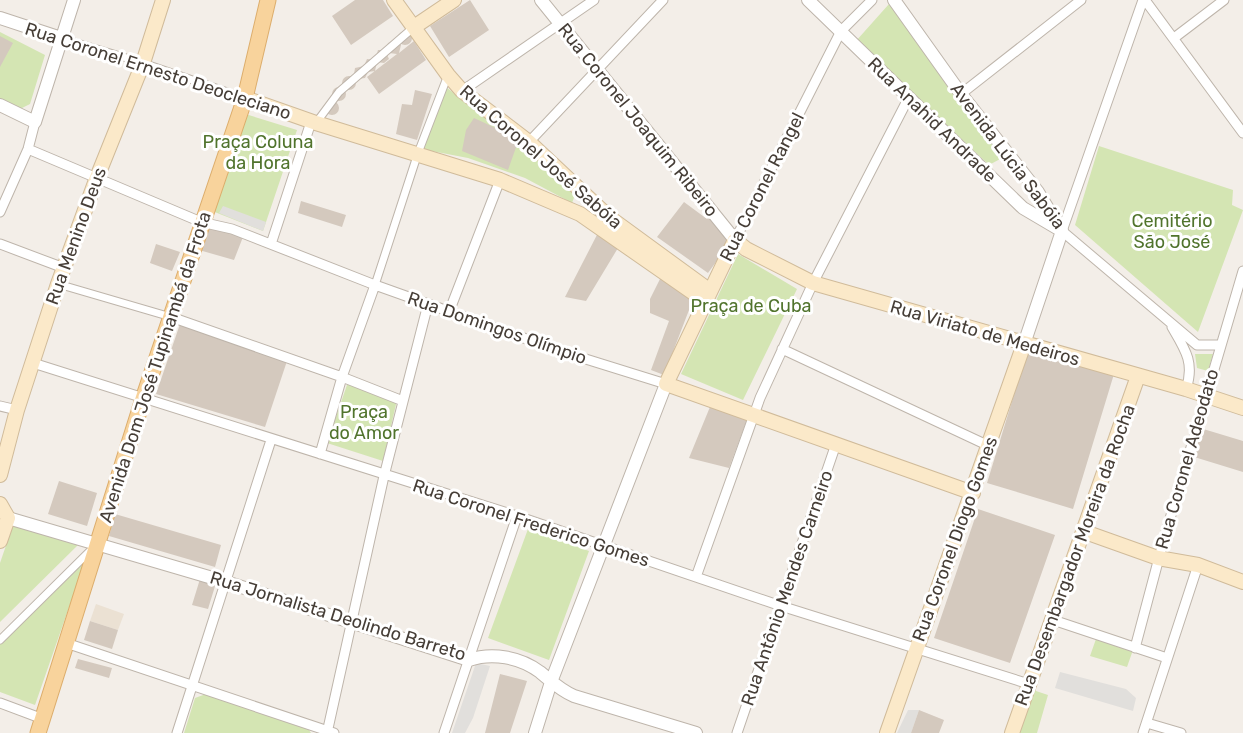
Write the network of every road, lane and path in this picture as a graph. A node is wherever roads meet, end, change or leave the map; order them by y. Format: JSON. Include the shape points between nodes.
{"nodes":[{"id":1,"x":74,"y":0,"type":"edge"},
{"id":2,"x":163,"y":0,"type":"edge"},
{"id":3,"x":268,"y":0,"type":"edge"},
{"id":4,"x":394,"y":0,"type":"edge"},
{"id":5,"x":454,"y":0,"type":"edge"},
{"id":6,"x":542,"y":0,"type":"edge"},
{"id":7,"x":594,"y":0,"type":"edge"},
{"id":8,"x":663,"y":0,"type":"edge"},
{"id":9,"x":808,"y":0,"type":"edge"},
{"id":10,"x":872,"y":0,"type":"edge"},
{"id":11,"x":894,"y":0,"type":"edge"},
{"id":12,"x":1081,"y":0,"type":"edge"},
{"id":13,"x":1144,"y":0,"type":"edge"},
{"id":14,"x":1224,"y":0,"type":"edge"},
{"id":15,"x":0,"y":18,"type":"edge"},
{"id":16,"x":560,"y":24,"type":"junction"},
{"id":17,"x":414,"y":27,"type":"junction"},
{"id":18,"x":841,"y":31,"type":"junction"},
{"id":19,"x":1174,"y":38,"type":"junction"},
{"id":20,"x":63,"y":39,"type":"junction"},
{"id":21,"x":143,"y":63,"type":"junction"},
{"id":22,"x":597,"y":70,"type":"junction"},
{"id":23,"x":447,"y":75,"type":"junction"},
{"id":24,"x":462,"y":91,"type":"junction"},
{"id":25,"x":962,"y":94,"type":"junction"},
{"id":26,"x":909,"y":97,"type":"junction"},
{"id":27,"x":245,"y":98,"type":"junction"},
{"id":28,"x":0,"y":105,"type":"edge"},
{"id":29,"x":35,"y":122,"type":"junction"},
{"id":30,"x":314,"y":122,"type":"junction"},
{"id":31,"x":1243,"y":133,"type":"edge"},
{"id":32,"x":529,"y":142,"type":"junction"},
{"id":33,"x":28,"y":149,"type":"junction"},
{"id":34,"x":418,"y":153,"type":"junction"},
{"id":35,"x":96,"y":180,"type":"junction"},
{"id":36,"x":500,"y":180,"type":"junction"},
{"id":37,"x":1038,"y":192,"type":"junction"},
{"id":38,"x":1023,"y":208,"type":"junction"},
{"id":39,"x":0,"y":212,"type":"edge"},
{"id":40,"x":201,"y":222,"type":"junction"},
{"id":41,"x":1062,"y":231,"type":"junction"},
{"id":42,"x":735,"y":240,"type":"junction"},
{"id":43,"x":0,"y":244,"type":"edge"},
{"id":44,"x":271,"y":244,"type":"junction"},
{"id":45,"x":64,"y":268,"type":"junction"},
{"id":46,"x":1243,"y":272,"type":"edge"},
{"id":47,"x":813,"y":283,"type":"junction"},
{"id":48,"x":58,"y":284,"type":"junction"},
{"id":49,"x":375,"y":285,"type":"junction"},
{"id":50,"x":708,"y":296,"type":"junction"},
{"id":51,"x":428,"y":304,"type":"junction"},
{"id":52,"x":449,"y":312,"type":"junction"},
{"id":53,"x":171,"y":317,"type":"junction"},
{"id":54,"x":1168,"y":320,"type":"junction"},
{"id":55,"x":1024,"y":345,"type":"junction"},
{"id":56,"x":1220,"y":345,"type":"junction"},
{"id":57,"x":782,"y":349,"type":"junction"},
{"id":58,"x":33,"y":363,"type":"junction"},
{"id":59,"x":342,"y":376,"type":"junction"},
{"id":60,"x":1138,"y":376,"type":"junction"},
{"id":61,"x":666,"y":384,"type":"junction"},
{"id":62,"x":1186,"y":389,"type":"junction"},
{"id":63,"x":1206,"y":396,"type":"junction"},
{"id":64,"x":143,"y":399,"type":"junction"},
{"id":65,"x":403,"y":401,"type":"junction"},
{"id":66,"x":0,"y":406,"type":"edge"},
{"id":67,"x":1243,"y":408,"type":"edge"},
{"id":68,"x":18,"y":410,"type":"junction"},
{"id":69,"x":752,"y":415,"type":"junction"},
{"id":70,"x":271,"y":440,"type":"junction"},
{"id":71,"x":836,"y":444,"type":"junction"},
{"id":72,"x":989,"y":446,"type":"junction"},
{"id":73,"x":320,"y":454,"type":"junction"},
{"id":74,"x":0,"y":475,"type":"edge"},
{"id":75,"x":384,"y":476,"type":"junction"},
{"id":76,"x":973,"y":493,"type":"junction"},
{"id":77,"x":0,"y":504,"type":"edge"},
{"id":78,"x":517,"y":516,"type":"junction"},
{"id":79,"x":8,"y":518,"type":"junction"},
{"id":80,"x":1085,"y":532,"type":"junction"},
{"id":81,"x":0,"y":541,"type":"edge"},
{"id":82,"x":98,"y":543,"type":"junction"},
{"id":83,"x":605,"y":547,"type":"junction"},
{"id":84,"x":1158,"y":558,"type":"junction"},
{"id":85,"x":1198,"y":565,"type":"junction"},
{"id":86,"x":696,"y":577,"type":"junction"},
{"id":87,"x":226,"y":582,"type":"junction"},
{"id":88,"x":1243,"y":582,"type":"edge"},
{"id":89,"x":782,"y":606,"type":"junction"},
{"id":90,"x":1053,"y":620,"type":"junction"},
{"id":91,"x":352,"y":622,"type":"junction"},
{"id":92,"x":0,"y":640,"type":"edge"},
{"id":93,"x":66,"y":643,"type":"junction"},
{"id":94,"x":1135,"y":648,"type":"junction"},
{"id":95,"x":916,"y":649,"type":"junction"},
{"id":96,"x":1167,"y":657,"type":"junction"},
{"id":97,"x":469,"y":660,"type":"junction"},
{"id":98,"x":551,"y":682,"type":"junction"},
{"id":99,"x":1029,"y":684,"type":"junction"},
{"id":100,"x":193,"y":686,"type":"junction"},
{"id":101,"x":0,"y":703,"type":"edge"},
{"id":102,"x":1147,"y":723,"type":"junction"},
{"id":103,"x":40,"y":726,"type":"edge"},
{"id":104,"x":329,"y":732,"type":"edge"},
{"id":105,"x":177,"y":733,"type":"edge"},
{"id":106,"x":444,"y":733,"type":"edge"},
{"id":107,"x":535,"y":733,"type":"edge"},
{"id":108,"x":696,"y":733,"type":"edge"},
{"id":109,"x":737,"y":733,"type":"edge"},
{"id":110,"x":887,"y":733,"type":"edge"},
{"id":111,"x":1012,"y":733,"type":"edge"},
{"id":112,"x":1143,"y":733,"type":"edge"},
{"id":113,"x":1181,"y":733,"type":"edge"}],
"edges":[{"from":1,"to":20,"type":"street"},
{"from":2,"to":21,"type":"main road","name":"Rua Menino Deus"},
{"from":3,"to":27,"type":"main road","name":"Avenida Dom José Tupinambá da Frota"},
{"from":4,"to":17,"type":"main road","name":"Rua Coronel José Sabóia"},
{"from":5,"to":17,"type":"main road"},
{"from":6,"to":16,"type":"street","name":"Rua Coronel Joaquim Ribeiro"},
{"from":7,"to":16,"type":"street"},
{"from":8,"to":22,"type":"street"},
{"from":9,"to":18,"type":"street","name":"Rua Anahid Andrade"},
{"from":10,"to":18,"type":"street","name":"Rua Coronel Rangel"},
{"from":11,"to":25,"type":"street","name":"Avenida Lúcia Sabóia"},
{"from":12,"to":25,"type":"street"},
{"from":13,"to":19,"type":"street"},
{"from":13,"to":41,"type":"street"},
{"from":14,"to":19,"type":"street"},
{"from":15,"to":20,"type":"street","name":"Rua Coronel Ernesto Deocleciano"},
{"from":16,"to":22,"type":"street","name":"Rua Coronel Joaquim Ribeiro"},
{"from":16,"to":24,"type":"street"},
{"from":17,"to":23,"type":"main road","name":"Rua Coronel José Sabóia"},
{"from":17,"to":30,"type":"street","via":[[339,92]]},
{"from":18,"to":26,"type":"street","name":"Rua Anahid Andrade"},
{"from":18,"to":42,"type":"street","name":"Rua Coronel Rangel"},
{"from":19,"to":31,"type":"street"},
{"from":20,"to":21,"type":"street","name":"Rua Coronel Ernesto Deocleciano"},
{"from":20,"to":29,"type":"street"},
{"from":21,"to":27,"type":"street","name":"Rua Coronel Ernesto Deocleciano"},
{"from":21,"to":35,"type":"main road","name":"Rua Menino Deus"},
{"from":22,"to":32,"type":"street"},
{"from":22,"to":42,"type":"street","name":"Rua Coronel Joaquim Ribeiro"},
{"from":23,"to":24,"type":"main road","name":"Rua Coronel José Sabóia"},
{"from":23,"to":34,"type":"street"},
{"from":24,"to":32,"type":"main road","name":"Rua Coronel José Sabóia"},
{"from":25,"to":37,"type":"street","name":"Avenida Lúcia Sabóia"},
{"from":26,"to":38,"type":"street","name":"Rua Anahid Andrade"},
{"from":26,"to":47,"type":"street"},
{"from":27,"to":30,"type":"main road","name":"Rua Coronel Ernesto Deocleciano"},
{"from":27,"to":40,"type":"main road","name":"Avenida Dom José Tupinambá da Frota"},
{"from":28,"to":29,"type":"street"},
{"from":29,"to":33,"type":"street"},
{"from":30,"to":34,"type":"main road","name":"Rua Coronel Ernesto Deocleciano"},
{"from":30,"to":44,"type":"street"},
{"from":32,"to":50,"type":"main road","name":"Rua Coronel José Sabóia","via":[[610,218]]},
{"from":33,"to":35,"type":"street","name":"Rua Domingos Olímpio"},
{"from":33,"to":39,"type":"street"},
{"from":34,"to":36,"type":"main road","name":"Rua Coronel Ernesto Deocleciano"},
{"from":34,"to":49,"type":"street"},
{"from":35,"to":40,"type":"street","name":"Rua Domingos Olímpio"},
{"from":35,"to":45,"type":"main road","name":"Rua Menino Deus"},
{"from":36,"to":50,"type":"main road","name":"Rua Coronel Ernesto Deocleciano","via":[[580,214]]},
{"from":36,"to":52,"type":"street"},
{"from":37,"to":38,"type":"street","via":[[1033,203]]},
{"from":37,"to":41,"type":"street","name":"Avenida Lúcia Sabóia"},
{"from":38,"to":41,"type":"street","name":"Rua Anahid Andrade"},
{"from":40,"to":44,"type":"street","name":"Rua Domingos Olímpio"},
{"from":40,"to":53,"type":"main road","name":"Avenida Dom José Tupinambá da Frota"},
{"from":41,"to":54,"type":"street","name":"Avenida Lúcia Sabóia"},
{"from":41,"to":55,"type":"street"},
{"from":42,"to":47,"type":"main road","name":"Rua Viriato de Medeiros"},
{"from":42,"to":50,"type":"main road","name":"Rua Coronel Rangel"},
{"from":43,"to":45,"type":"street"},
{"from":44,"to":49,"type":"street","name":"Rua Domingos Olímpio"},
{"from":45,"to":48,"type":"main road","name":"Rua Menino Deus"},
{"from":46,"to":56,"type":"street","name":"Rua Coronel Adeodato"},
{"from":47,"to":55,"type":"main road","name":"Rua Viriato de Medeiros"},
{"from":47,"to":57,"type":"street"},
{"from":48,"to":53,"type":"street"},
{"from":48,"to":58,"type":"main road","name":"Rua Menino Deus"},
{"from":49,"to":51,"type":"street","name":"Rua Domingos Olímpio"},
{"from":49,"to":59,"type":"street"},
{"from":50,"to":61,"type":"main road","name":"Rua Coronel Rangel"},
{"from":51,"to":52,"type":"street","name":"Rua Domingos Olímpio"},
{"from":51,"to":65,"type":"street"},
{"from":52,"to":61,"type":"street","name":"Rua Domingos Olímpio"},
{"from":53,"to":59,"type":"street"},
{"from":53,"to":64,"type":"main road","name":"Avenida Dom José Tupinambá da Frota"},
{"from":54,"to":56,"type":"street","name":"Avenida Lúcia Sabóia","via":[[1197,345]]},
{"from":54,"to":62,"type":"street","name":"Avenida Lúcia Sabóia","via":[[1190,358],[1191,374]]},
{"from":55,"to":60,"type":"main road","name":"Rua Viriato de Medeiros"},
{"from":55,"to":72,"type":"main road","name":"Rua Coronel Diogo Gomes"},
{"from":56,"to":63,"type":"street","name":"Rua Coronel Adeodato"},
{"from":57,"to":69,"type":"street"},
{"from":57,"to":72,"type":"street"},
{"from":58,"to":64,"type":"street","name":"Rua Coronel Frederico Gomes"},
{"from":58,"to":68,"type":"main road","name":"Rua Menino Deus"},
{"from":59,"to":65,"type":"street"},
{"from":59,"to":73,"type":"street"},
{"from":60,"to":62,"type":"main road","name":"Rua Viriato de Medeiros"},
{"from":60,"to":80,"type":"main road","name":"Rua Desembargador Moreira da Rocha"},
{"from":61,"to":69,"type":"main road","name":"Rua Domingos Olímpio"},
{"from":61,"to":83,"type":"street"},
{"from":62,"to":63,"type":"main road","name":"Rua Viriato de Medeiros"},
{"from":63,"to":67,"type":"main road","name":"Rua Viriato de Medeiros"},
{"from":63,"to":84,"type":"street","name":"Rua Coronel Adeodato"},
{"from":64,"to":70,"type":"street","name":"Rua Coronel Frederico Gomes"},
{"from":64,"to":82,"type":"main road","name":"Avenida Dom José Tupinambá da Frota"},
{"from":65,"to":75,"type":"street"},
{"from":66,"to":68,"type":"street"},
{"from":68,"to":74,"type":"main road","name":"Rua Menino Deus"},
{"from":69,"to":71,"type":"main road","name":"Rua Domingos Olímpio"},
{"from":69,"to":86,"type":"street"},
{"from":70,"to":73,"type":"street","name":"Rua Coronel Frederico Gomes"},
{"from":70,"to":87,"type":"street"},
{"from":71,"to":76,"type":"main road","name":"Rua Domingos Olímpio"},
{"from":71,"to":89,"type":"street","name":"Rua Antônio Mendes Carneiro"},
{"from":72,"to":76,"type":"main road","name":"Rua Coronel Diogo Gomes"},
{"from":73,"to":75,"type":"street","name":"Rua Coronel Frederico Gomes"},
{"from":75,"to":78,"type":"street","name":"Rua Coronel Frederico Gomes"},
{"from":75,"to":91,"type":"street"},
{"from":76,"to":95,"type":"main road","name":"Rua Coronel Diogo Gomes"},
{"from":77,"to":79,"type":"main road"},
{"from":78,"to":83,"type":"street","name":"Rua Coronel Frederico Gomes"},
{"from":78,"to":97,"type":"street"},
{"from":79,"to":81,"type":"main road"},
{"from":79,"to":82,"type":"street","name":"Rua Jornalista Deolindo Barreto"},
{"from":80,"to":84,"type":"main road"},
{"from":80,"to":90,"type":"main road","name":"Rua Desembargador Moreira da Rocha"},
{"from":82,"to":87,"type":"street","name":"Rua Jornalista Deolindo Barreto"},
{"from":82,"to":92,"type":"street"},
{"from":82,"to":93,"type":"main road","name":"Avenida Dom José Tupinambá da Frota"},
{"from":83,"to":86,"type":"street","name":"Rua Coronel Frederico Gomes"},
{"from":83,"to":98,"type":"street"},
{"from":84,"to":85,"type":"main road"},
{"from":84,"to":94,"type":"street","name":"Rua Coronel Adeodato"},
{"from":85,"to":88,"type":"main road"},
{"from":85,"to":96,"type":"street"},
{"from":86,"to":89,"type":"street","name":"Rua Coronel Frederico Gomes"},
{"from":87,"to":91,"type":"street","name":"Rua Jornalista Deolindo Barreto"},
{"from":87,"to":100,"type":"street"},
{"from":89,"to":95,"type":"street","name":"Rua Coronel Frederico Gomes"},
{"from":89,"to":109,"type":"street","name":"Rua Antônio Mendes Carneiro"},
{"from":90,"to":94,"type":"street"},
{"from":90,"to":99,"type":"main road","name":"Rua Desembargador Moreira da Rocha"},
{"from":91,"to":97,"type":"street","name":"Rua Jornalista Deolindo Barreto"},
{"from":91,"to":104,"type":"street"},
{"from":93,"to":100,"type":"street"},
{"from":93,"to":103,"type":"main road","name":"Avenida Dom José Tupinambá da Frota"},
{"from":94,"to":96,"type":"street"},
{"from":95,"to":99,"type":"street","name":"Rua Coronel Frederico Gomes"},
{"from":95,"to":110,"type":"main road","name":"Rua Coronel Diogo Gomes"},
{"from":96,"to":102,"type":"street"},
{"from":97,"to":98,"type":"street","name":"Rua Jornalista Deolindo Barreto","via":[[498,656],[517,660]]},
{"from":97,"to":106,"type":"street"},
{"from":98,"to":107,"type":"street"},
{"from":98,"to":108,"type":"street","name":"Rua Jornalista Deolindo Barreto","via":[[574,696]]},
{"from":99,"to":111,"type":"main road","name":"Rua Desembargador Moreira da Rocha"},
{"from":100,"to":104,"type":"street"},
{"from":100,"to":105,"type":"street"},
{"from":101,"to":103,"type":"street"},
{"from":102,"to":112,"type":"street"},
{"from":102,"to":113,"type":"street"}]}
